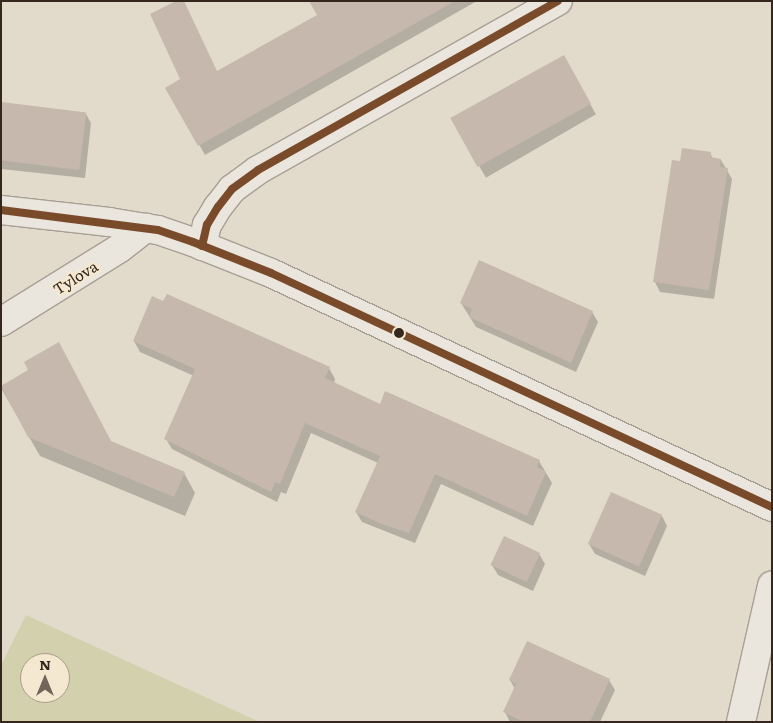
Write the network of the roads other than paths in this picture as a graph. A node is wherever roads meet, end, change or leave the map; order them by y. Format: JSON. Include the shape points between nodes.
{"nodes":[{"id":1,"x":558,"y":1,"type":"edge"},
{"id":2,"x":1,"y":210,"type":"edge"},
{"id":3,"x":146,"y":228,"type":"junction"},
{"id":4,"x":202,"y":246,"type":"junction"},
{"id":5,"x":1,"y":322,"type":"edge"},
{"id":6,"x":772,"y":508,"type":"edge"},
{"id":7,"x":772,"y":585,"type":"edge"},
{"id":8,"x":741,"y":722,"type":"edge"}],
"edges":[{"from":1,"to":4,"type":"street","via":[[258,170],[232,189],[218,207],[207,225]]},
{"from":2,"to":3,"type":"street"},
{"from":3,"to":4,"type":"street"},
{"from":3,"to":5,"type":"street","name":"Tylova","via":[[120,248]]},
{"from":4,"to":6,"type":"street","via":[[271,273]]},
{"from":7,"to":8,"type":"street"}]}
